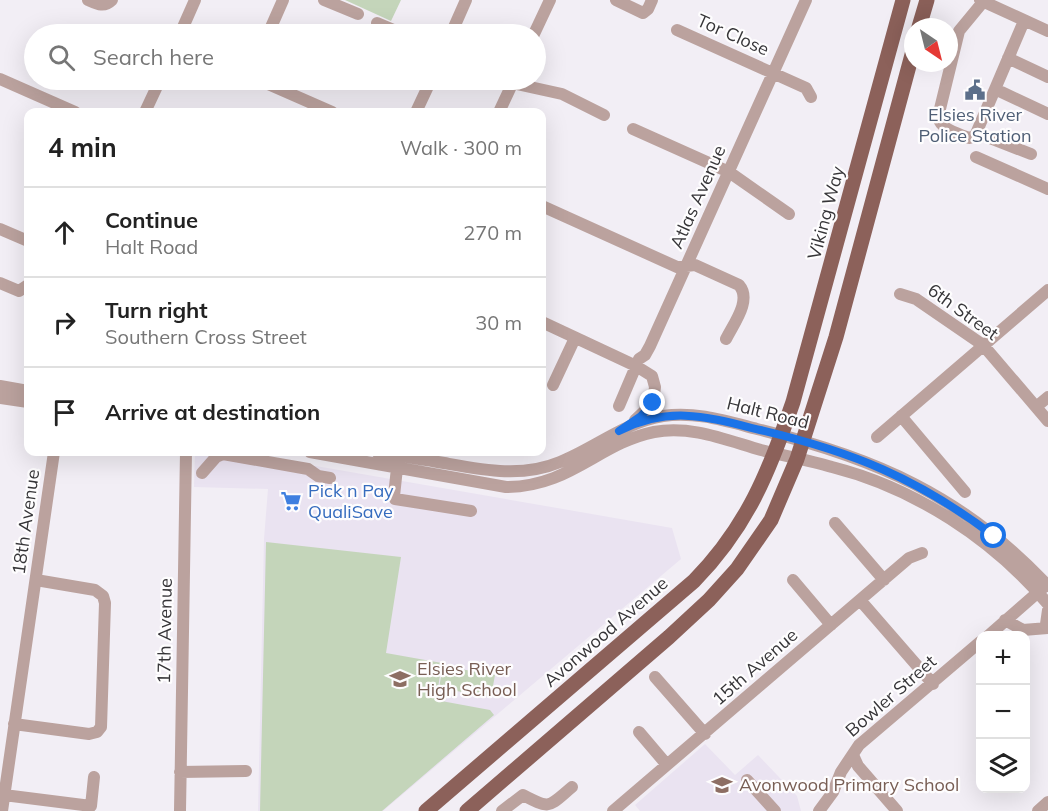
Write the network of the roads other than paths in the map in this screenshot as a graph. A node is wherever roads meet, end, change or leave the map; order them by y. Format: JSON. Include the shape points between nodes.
{"nodes":[{"id":1,"x":88,"y":0,"type":"edge"},
{"id":2,"x":112,"y":0,"type":"edge"},
{"id":3,"x":195,"y":0,"type":"edge"},
{"id":4,"x":283,"y":0,"type":"edge"},
{"id":5,"x":324,"y":0,"type":"edge"},
{"id":6,"x":466,"y":0,"type":"edge"},
{"id":7,"x":550,"y":0,"type":"edge"},
{"id":8,"x":616,"y":0,"type":"edge"},
{"id":9,"x":652,"y":0,"type":"edge"},
{"id":10,"x":806,"y":0,"type":"edge"},
{"id":11,"x":903,"y":0,"type":"edge"},
{"id":12,"x":927,"y":0,"type":"edge"},
{"id":13,"x":982,"y":1,"type":"edge"},
{"id":14,"x":358,"y":14,"type":"dead end"},
{"id":15,"x":922,"y":18,"type":"edge"},
{"id":16,"x":1024,"y":21,"type":"junction"},
{"id":17,"x":184,"y":24,"type":"edge"},
{"id":18,"x":272,"y":24,"type":"edge"},
{"id":19,"x":455,"y":24,"type":"edge"},
{"id":20,"x":539,"y":24,"type":"edge"},
{"id":21,"x":677,"y":30,"type":"dead end"},
{"id":22,"x":1048,"y":31,"type":"edge"},
{"id":23,"x":1008,"y":58,"type":"junction"},
{"id":24,"x":907,"y":72,"type":"edge"},
{"id":25,"x":773,"y":73,"type":"junction"},
{"id":26,"x":1048,"y":77,"type":"edge"},
{"id":27,"x":0,"y":79,"type":"edge"},
{"id":28,"x":995,"y":89,"type":"junction"},
{"id":29,"x":24,"y":90,"type":"edge"},
{"id":30,"x":25,"y":90,"type":"edge"},
{"id":31,"x":155,"y":90,"type":"edge"},
{"id":32,"x":281,"y":90,"type":"edge"},
{"id":33,"x":426,"y":90,"type":"edge"},
{"id":34,"x":507,"y":90,"type":"edge"},
{"id":35,"x":546,"y":90,"type":"edge"},
{"id":36,"x":811,"y":98,"type":"dead end"},
{"id":37,"x":66,"y":108,"type":"edge"},
{"id":38,"x":147,"y":108,"type":"edge"},
{"id":39,"x":320,"y":108,"type":"edge"},
{"id":40,"x":418,"y":108,"type":"edge"},
{"id":41,"x":500,"y":108,"type":"edge"},
{"id":42,"x":1048,"y":114,"type":"edge"},
{"id":43,"x":604,"y":115,"type":"dead end"},
{"id":44,"x":633,"y":129,"type":"dead end"},
{"id":45,"x":977,"y":133,"type":"junction"},
{"id":46,"x":1031,"y":154,"type":"dead end"},
{"id":47,"x":976,"y":157,"type":"dead end"},
{"id":48,"x":729,"y":172,"type":"junction"},
{"id":49,"x":1048,"y":189,"type":"edge"},
{"id":50,"x":546,"y":208,"type":"edge"},
{"id":51,"x":789,"y":214,"type":"dead end"},
{"id":52,"x":0,"y":229,"type":"edge"},
{"id":53,"x":24,"y":239,"type":"edge"},
{"id":54,"x":686,"y":266,"type":"junction"},
{"id":55,"x":0,"y":282,"type":"edge"},
{"id":56,"x":24,"y":288,"type":"edge"},
{"id":57,"x":1048,"y":290,"type":"edge"},
{"id":58,"x":900,"y":294,"type":"dead end"},
{"id":59,"x":546,"y":324,"type":"edge"},
{"id":60,"x":575,"y":338,"type":"junction"},
{"id":61,"x":726,"y":339,"type":"dead end"},
{"id":62,"x":983,"y":345,"type":"junction"},
{"id":63,"x":636,"y":366,"type":"junction"},
{"id":64,"x":553,"y":385,"type":"dead end"},
{"id":65,"x":0,"y":386,"type":"edge"},
{"id":66,"x":24,"y":390,"type":"edge"},
{"id":67,"x":1048,"y":397,"type":"edge"},
{"id":68,"x":0,"y":398,"type":"edge"},
{"id":69,"x":24,"y":401,"type":"edge"},
{"id":70,"x":619,"y":406,"type":"dead end"},
{"id":71,"x":1036,"y":407,"type":"junction"},
{"id":72,"x":901,"y":416,"type":"junction"},
{"id":73,"x":1048,"y":421,"type":"edge"},
{"id":74,"x":619,"y":431,"type":"junction"},
{"id":75,"x":782,"y":435,"type":"junction"},
{"id":76,"x":877,"y":437,"type":"dead end"},
{"id":77,"x":803,"y":441,"type":"junction"},
{"id":78,"x":776,"y":454,"type":"junction"},
{"id":79,"x":53,"y":456,"type":"edge"},
{"id":80,"x":186,"y":456,"type":"edge"},
{"id":81,"x":218,"y":456,"type":"edge"},
{"id":82,"x":234,"y":456,"type":"edge"},
{"id":83,"x":332,"y":456,"type":"edge"},
{"id":84,"x":337,"y":456,"type":"edge"},
{"id":85,"x":401,"y":456,"type":"edge"},
{"id":86,"x":796,"y":459,"type":"junction"},
{"id":87,"x":397,"y":468,"type":"junction"},
{"id":88,"x":202,"y":473,"type":"dead end"},
{"id":89,"x":965,"y":492,"type":"dead end"},
{"id":90,"x":471,"y":511,"type":"dead end"},
{"id":91,"x":835,"y":523,"type":"dead end"},
{"id":92,"x":922,"y":553,"type":"dead end"},
{"id":93,"x":793,"y":579,"type":"dead end"},
{"id":94,"x":36,"y":580,"type":"junction"},
{"id":95,"x":884,"y":580,"type":"junction"},
{"id":96,"x":1044,"y":587,"type":"edge"},
{"id":97,"x":861,"y":600,"type":"junction"},
{"id":98,"x":1048,"y":604,"type":"edge"},
{"id":99,"x":1048,"y":610,"type":"edge"},
{"id":100,"x":1005,"y":620,"type":"junction"},
{"id":101,"x":831,"y":625,"type":"junction"},
{"id":102,"x":1048,"y":628,"type":"edge"},
{"id":103,"x":993,"y":631,"type":"edge"},
{"id":104,"x":976,"y":646,"type":"edge"},
{"id":105,"x":655,"y":677,"type":"dead end"},
{"id":106,"x":933,"y":684,"type":"junction"},
{"id":107,"x":14,"y":723,"type":"junction"},
{"id":108,"x":639,"y":732,"type":"dead end"},
{"id":109,"x":705,"y":734,"type":"junction"},
{"id":110,"x":853,"y":755,"type":"junction"},
{"id":111,"x":668,"y":765,"type":"junction"},
{"id":112,"x":246,"y":771,"type":"dead end"},
{"id":113,"x":180,"y":772,"type":"junction"},
{"id":114,"x":94,"y":777,"type":"dead end"},
{"id":115,"x":747,"y":780,"type":"dead end"},
{"id":116,"x":572,"y":788,"type":"dead end"},
{"id":117,"x":3,"y":791,"type":"edge"},
{"id":118,"x":1048,"y":802,"type":"edge"},
{"id":119,"x":2,"y":811,"type":"edge"},
{"id":120,"x":180,"y":811,"type":"edge"},
{"id":121,"x":426,"y":811,"type":"edge"},
{"id":122,"x":466,"y":811,"type":"edge"},
{"id":123,"x":502,"y":811,"type":"edge"},
{"id":124,"x":613,"y":811,"type":"edge"},
{"id":125,"x":775,"y":811,"type":"edge"},
{"id":126,"x":819,"y":811,"type":"edge"},
{"id":127,"x":897,"y":811,"type":"edge"},
{"id":128,"x":1038,"y":811,"type":"edge"}],
"edges":[{"from":1,"to":2,"type":"street","via":[[100,5]]},
{"from":3,"to":17,"type":"street"},
{"from":4,"to":18,"type":"street"},
{"from":5,"to":14,"type":"street"},
{"from":6,"to":19,"type":"street"},
{"from":7,"to":20,"type":"street"},
{"from":8,"to":9,"type":"street","via":[[643,13]]},
{"from":10,"to":25,"type":"street","name":"Atlas Avenue"},
{"from":11,"to":75,"type":"main road","name":"Viking Way"},
{"from":12,"to":15,"type":"main road"},
{"from":13,"to":16,"type":"street"},
{"from":13,"to":45,"type":"street","via":[[959,31],[938,117],[942,125],[969,138]]},
{"from":16,"to":22,"type":"street"},
{"from":16,"to":23,"type":"street"},
{"from":21,"to":25,"type":"street","name":"Tor Close"},
{"from":23,"to":26,"type":"street"},
{"from":23,"to":28,"type":"street"},
{"from":24,"to":77,"type":"main road","via":[[839,326]]},
{"from":25,"to":36,"type":"street","name":"Tor Close","via":[[806,88]]},
{"from":25,"to":48,"type":"street","name":"Atlas Avenue"},
{"from":27,"to":29,"type":"street"},
{"from":28,"to":42,"type":"street"},
{"from":28,"to":45,"type":"street"},
{"from":30,"to":37,"type":"street"},
{"from":31,"to":38,"type":"street"},
{"from":32,"to":39,"type":"street"},
{"from":33,"to":40,"type":"street"},
{"from":34,"to":41,"type":"street"},
{"from":35,"to":43,"type":"street"},
{"from":44,"to":48,"type":"street"},
{"from":45,"to":46,"type":"street"},
{"from":47,"to":49,"type":"street"},
{"from":48,"to":51,"type":"street"},
{"from":48,"to":54,"type":"street","name":"Atlas Avenue"},
{"from":50,"to":54,"type":"street","via":[[677,267]]},
{"from":52,"to":53,"type":"street"},
{"from":54,"to":61,"type":"street","via":[[695,265],[742,288],[743,304]]},
{"from":54,"to":63,"type":"street","name":"Atlas Avenue","via":[[650,346]]},
{"from":55,"to":56,"type":"street","via":[[19,291]]},
{"from":57,"to":62,"type":"street"},
{"from":58,"to":62,"type":"street","name":"6th Street","via":[[916,299]]},
{"from":59,"to":60,"type":"street"},
{"from":60,"to":63,"type":"street"},
{"from":60,"to":64,"type":"street"},
{"from":62,"to":71,"type":"street","name":"6th Street"},
{"from":62,"to":72,"type":"street"},
{"from":63,"to":70,"type":"street","name":"Atlas Avenue"},
{"from":63,"to":74,"type":"street","via":[[652,376],[653,403]]},
{"from":65,"to":66,"type":"street"},
{"from":67,"to":71,"type":"street"},
{"from":68,"to":69,"type":"street"},
{"from":71,"to":73,"type":"street","name":"6th Street"},
{"from":72,"to":76,"type":"street"},
{"from":72,"to":89,"type":"street"},
{"from":74,"to":75,"type":"street","name":"Halt Road","via":[[653,418],[687,414]]},
{"from":74,"to":85,"type":"street","name":"Halt Road","via":[[560,462],[524,471],[487,470]]},
{"from":75,"to":77,"type":"street","name":"Halt Road"},
{"from":75,"to":78,"type":"main road","name":"Viking Way"},
{"from":77,"to":86,"type":"main road"},
{"from":77,"to":96,"type":"street","name":"Halt Road","via":[[880,467],[936,495],[994,536]]},
{"from":78,"to":86,"type":"street","name":"Halt Road"},
{"from":78,"to":87,"type":"street","name":"Halt Road","via":[[694,432],[664,431],[629,441],[562,476],[521,487]]},
{"from":78,"to":121,"type":"main road","name":"Avonwood Avenue","via":[[744,517],[694,581]]},
{"from":79,"to":94,"type":"street","name":"18th Avenue"},
{"from":80,"to":113,"type":"street","name":"17th Avenue"},
{"from":81,"to":88,"type":"street"},
{"from":82,"to":83,"type":"street","via":[[308,469],[330,480]]},
{"from":84,"to":87,"type":"street","name":"Halt Road"},
{"from":86,"to":96,"type":"street","name":"Halt Road","via":[[847,471],[929,506]]},
{"from":86,"to":122,"type":"main road","via":[[771,520],[737,569],[709,600]]},
{"from":87,"to":90,"type":"street","via":[[395,499]]},
{"from":91,"to":95,"type":"street"},
{"from":92,"to":95,"type":"street","name":"15th Avenue","via":[[909,558]]},
{"from":93,"to":101,"type":"street"},
{"from":94,"to":107,"type":"street","name":"18th Avenue"},
{"from":94,"to":107,"type":"street","via":[[95,590],[103,596],[101,727],[89,734]]},
{"from":95,"to":97,"type":"street","name":"15th Avenue"},
{"from":96,"to":98,"type":"street","name":"Halt Road"},
{"from":96,"to":100,"type":"street"},
{"from":97,"to":101,"type":"street","name":"15th Avenue"},
{"from":97,"to":106,"type":"street"},
{"from":99,"to":102,"type":"street"},
{"from":100,"to":102,"type":"street","via":[[1023,630]]},
{"from":100,"to":103,"type":"street"},
{"from":101,"to":109,"type":"street","name":"15th Avenue"},
{"from":104,"to":106,"type":"street","name":"Bowler Street"},
{"from":105,"to":109,"type":"street"},
{"from":106,"to":110,"type":"street","name":"Bowler Street","via":[[859,745]]},
{"from":107,"to":117,"type":"street","name":"18th Avenue"},
{"from":108,"to":111,"type":"street"},
{"from":109,"to":111,"type":"street","name":"15th Avenue"},
{"from":110,"to":126,"type":"street"},
{"from":110,"to":127,"type":"street","name":"Bowler Street"},
{"from":111,"to":124,"type":"street","name":"15th Avenue"},
{"from":112,"to":113,"type":"street"},
{"from":113,"to":120,"type":"street","name":"17th Avenue"},
{"from":114,"to":117,"type":"street","via":[[90,806]]},
{"from":115,"to":125,"type":"street"},
{"from":116,"to":123,"type":"street","via":[[553,804],[539,804],[524,795]]},
{"from":117,"to":119,"type":"street","name":"18th Avenue"},
{"from":118,"to":128,"type":"street"}]}
